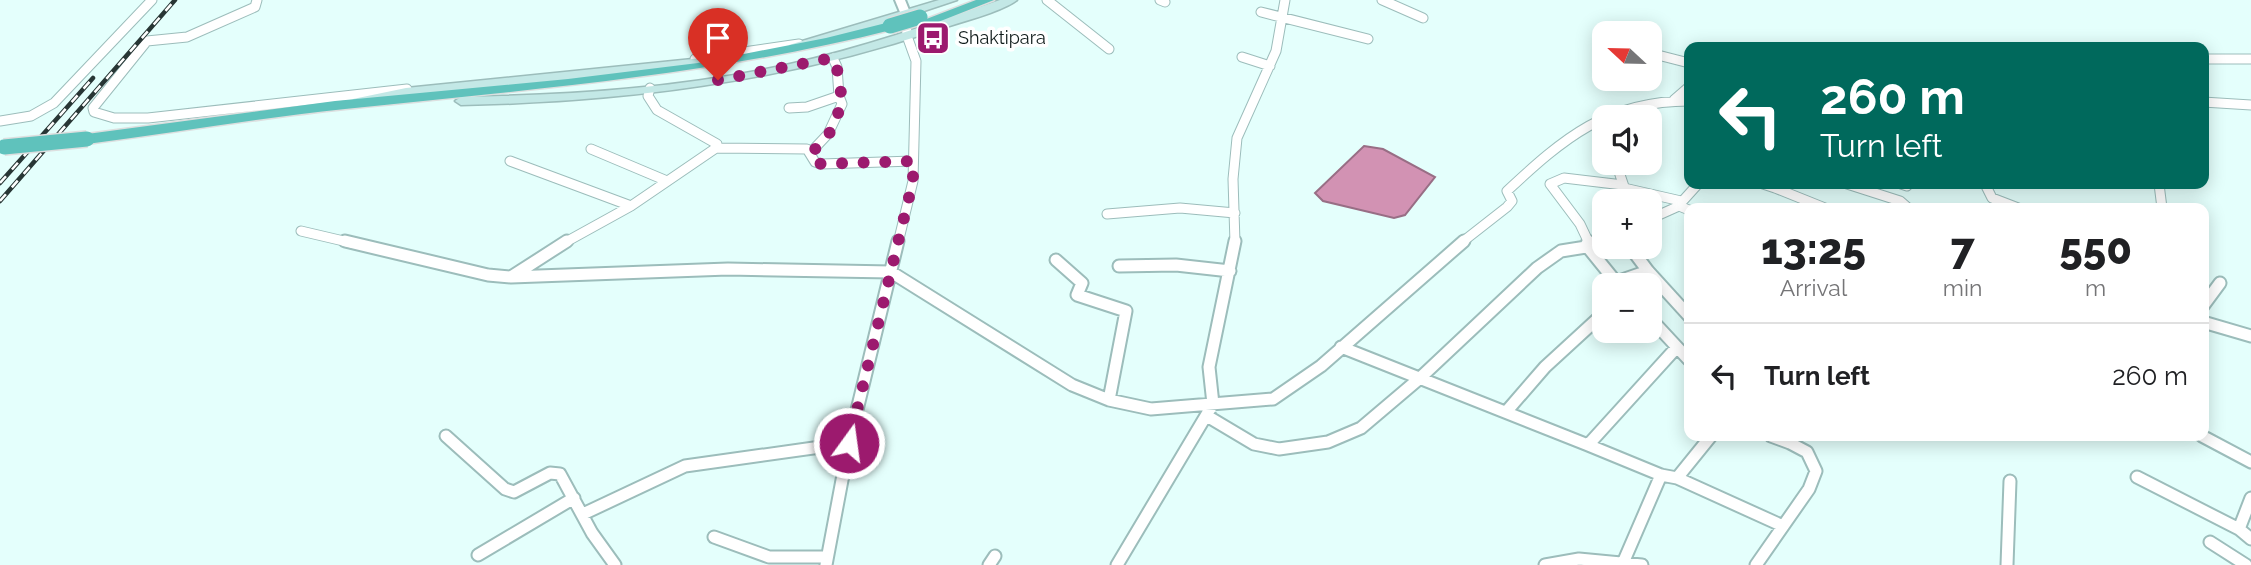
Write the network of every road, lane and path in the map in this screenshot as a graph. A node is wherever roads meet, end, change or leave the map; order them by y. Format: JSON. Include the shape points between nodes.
{"nodes":[{"id":1,"x":152,"y":0,"type":"edge"},
{"id":2,"x":257,"y":0,"type":"edge"},
{"id":3,"x":900,"y":0,"type":"edge"},
{"id":4,"x":951,"y":0,"type":"edge"},
{"id":5,"x":969,"y":0,"type":"edge"},
{"id":6,"x":988,"y":0,"type":"edge"},
{"id":7,"x":1010,"y":0,"type":"edge"},
{"id":8,"x":1047,"y":0,"type":"edge"},
{"id":9,"x":1285,"y":0,"type":"edge"},
{"id":10,"x":1382,"y":0,"type":"edge"},
{"id":11,"x":1261,"y":12,"type":"dead end"},
{"id":12,"x":906,"y":15,"type":"junction"},
{"id":13,"x":1282,"y":18,"type":"junction"},
{"id":14,"x":1423,"y":18,"type":"dead end"},
{"id":15,"x":907,"y":36,"type":"junction"},
{"id":16,"x":1368,"y":39,"type":"dead end"},
{"id":17,"x":799,"y":44,"type":"junction"},
{"id":18,"x":1109,"y":49,"type":"dead end"},
{"id":19,"x":1662,"y":56,"type":"edge"},
{"id":20,"x":1242,"y":57,"type":"dead end"},
{"id":21,"x":832,"y":58,"type":"junction"},
{"id":22,"x":2209,"y":59,"type":"edge"},
{"id":23,"x":2251,"y":59,"type":"edge"},
{"id":24,"x":1684,"y":62,"type":"edge"},
{"id":25,"x":730,"y":66,"type":"junction"},
{"id":26,"x":1270,"y":66,"type":"junction"},
{"id":27,"x":650,"y":88,"type":"junction"},
{"id":28,"x":1684,"y":91,"type":"edge"},
{"id":29,"x":839,"y":96,"type":"junction"},
{"id":30,"x":461,"y":100,"type":"junction"},
{"id":31,"x":1674,"y":100,"type":"junction"},
{"id":32,"x":1684,"y":101,"type":"edge"},
{"id":33,"x":2209,"y":102,"type":"edge"},
{"id":34,"x":350,"y":104,"type":"junction"},
{"id":35,"x":2251,"y":105,"type":"edge"},
{"id":36,"x":789,"y":108,"type":"dead end"},
{"id":37,"x":0,"y":121,"type":"edge"},
{"id":38,"x":165,"y":130,"type":"junction"},
{"id":39,"x":2,"y":147,"type":"edge"},
{"id":40,"x":716,"y":148,"type":"junction"},
{"id":41,"x":591,"y":149,"type":"dead end"},
{"id":42,"x":811,"y":152,"type":"junction"},
{"id":43,"x":913,"y":161,"type":"junction"},
{"id":44,"x":510,"y":162,"type":"dead end"},
{"id":45,"x":1620,"y":175,"type":"edge"},
{"id":46,"x":667,"y":180,"type":"junction"},
{"id":47,"x":1624,"y":187,"type":"junction"},
{"id":48,"x":1778,"y":189,"type":"edge"},
{"id":49,"x":1863,"y":189,"type":"edge"},
{"id":50,"x":1988,"y":189,"type":"edge"},
{"id":51,"x":1812,"y":203,"type":"edge"},
{"id":52,"x":1902,"y":203,"type":"edge"},
{"id":53,"x":1999,"y":203,"type":"edge"},
{"id":54,"x":631,"y":206,"type":"junction"},
{"id":55,"x":1683,"y":206,"type":"edge"},
{"id":56,"x":1235,"y":213,"type":"junction"},
{"id":57,"x":1107,"y":214,"type":"dead end"},
{"id":58,"x":1662,"y":214,"type":"edge"},
{"id":59,"x":301,"y":231,"type":"dead end"},
{"id":60,"x":1588,"y":245,"type":"junction"},
{"id":61,"x":1592,"y":245,"type":"edge"},
{"id":62,"x":1638,"y":259,"type":"edge"},
{"id":63,"x":1056,"y":260,"type":"dead end"},
{"id":64,"x":1119,"y":266,"type":"dead end"},
{"id":65,"x":1230,"y":271,"type":"junction"},
{"id":66,"x":1647,"y":271,"type":"junction"},
{"id":67,"x":891,"y":272,"type":"junction"},
{"id":68,"x":1610,"y":273,"type":"edge"},
{"id":69,"x":1642,"y":273,"type":"edge"},
{"id":70,"x":511,"y":277,"type":"junction"},
{"id":71,"x":2220,"y":283,"type":"dead end"},
{"id":72,"x":2209,"y":298,"type":"edge"},
{"id":73,"x":1684,"y":311,"type":"edge"},
{"id":74,"x":1592,"y":324,"type":"edge"},
{"id":75,"x":2209,"y":324,"type":"edge"},
{"id":76,"x":1662,"y":331,"type":"edge"},
{"id":77,"x":2251,"y":336,"type":"edge"},
{"id":78,"x":1341,"y":347,"type":"junction"},
{"id":79,"x":1677,"y":347,"type":"junction"},
{"id":80,"x":1684,"y":355,"type":"edge"},
{"id":81,"x":1420,"y":378,"type":"junction"},
{"id":82,"x":1109,"y":400,"type":"junction"},
{"id":83,"x":1213,"y":404,"type":"junction"},
{"id":84,"x":1506,"y":412,"type":"junction"},
{"id":85,"x":1207,"y":416,"type":"junction"},
{"id":86,"x":446,"y":436,"type":"dead end"},
{"id":87,"x":2209,"y":440,"type":"edge"},
{"id":88,"x":1707,"y":441,"type":"edge"},
{"id":89,"x":1793,"y":441,"type":"edge"},
{"id":90,"x":849,"y":443,"type":"junction"},
{"id":91,"x":1588,"y":445,"type":"junction"},
{"id":92,"x":2251,"y":462,"type":"edge"},
{"id":93,"x":1661,"y":475,"type":"junction"},
{"id":94,"x":2137,"y":477,"type":"dead end"},
{"id":95,"x":1677,"y":478,"type":"junction"},
{"id":96,"x":2010,"y":481,"type":"dead end"},
{"id":97,"x":574,"y":498,"type":"junction"},
{"id":98,"x":2251,"y":498,"type":"edge"},
{"id":99,"x":583,"y":514,"type":"junction"},
{"id":100,"x":1783,"y":526,"type":"junction"},
{"id":101,"x":2239,"y":529,"type":"junction"},
{"id":102,"x":714,"y":537,"type":"dead end"},
{"id":103,"x":2251,"y":539,"type":"edge"},
{"id":104,"x":2210,"y":542,"type":"dead end"},
{"id":105,"x":478,"y":555,"type":"dead end"},
{"id":106,"x":826,"y":561,"type":"edge"},
{"id":107,"x":1623,"y":563,"type":"junction"},
{"id":108,"x":615,"y":565,"type":"edge"},
{"id":109,"x":1117,"y":565,"type":"edge"},
{"id":110,"x":1545,"y":565,"type":"edge"},
{"id":111,"x":1642,"y":565,"type":"edge"},
{"id":112,"x":1756,"y":565,"type":"edge"},
{"id":113,"x":2007,"y":565,"type":"edge"},
{"id":114,"x":2246,"y":565,"type":"edge"}],
"edges":[{"from":1,"to":37,"type":"street","via":[[54,103],[31,116]]},
{"from":2,"to":17,"type":"street","via":[[255,7],[187,37],[147,41],[94,112],[114,118],[148,118]]},
{"from":3,"to":12,"type":"street"},
{"from":4,"to":12,"type":"main road"},
{"from":5,"to":25,"type":"highway","bridge":true,"via":[[840,40]]},
{"from":6,"to":25,"type":"highway","bridge":true,"via":[[845,46]]},
{"from":7,"to":15,"type":"main road"},
{"from":8,"to":18,"type":"street"},
{"from":9,"to":13,"type":"street"},
{"from":10,"to":14,"type":"street"},
{"from":11,"to":13,"type":"street"},
{"from":12,"to":15,"type":"street"},
{"from":12,"to":17,"type":"main road"},
{"from":13,"to":16,"type":"street"},
{"from":13,"to":26,"type":"street"},
{"from":15,"to":21,"type":"main road"},
{"from":15,"to":43,"type":"street","via":[[916,61]]},
{"from":17,"to":34,"type":"main road","via":[[712,61],[406,92]]},
{"from":19,"to":24,"type":"street"},
{"from":20,"to":26,"type":"street"},
{"from":21,"to":27,"type":"main road"},
{"from":21,"to":29,"type":"street"},
{"from":22,"to":23,"type":"street"},
{"from":25,"to":30,"type":"highway","via":[[653,81]]},
{"from":25,"to":34,"type":"highway"},
{"from":26,"to":56,"type":"street","via":[[1237,138]]},
{"from":27,"to":30,"type":"main road","via":[[556,98]]},
{"from":27,"to":40,"type":"street","via":[[648,96],[657,110],[717,144]]},
{"from":28,"to":31,"type":"street"},
{"from":29,"to":36,"type":"street"},
{"from":29,"to":42,"type":"street","via":[[838,113],[821,145]]},
{"from":30,"to":38,"type":"highway"},
{"from":31,"to":32,"type":"street"},
{"from":31,"to":78,"type":"street","via":[[1625,106],[1575,132],[1509,189],[1507,206]]},
{"from":33,"to":35,"type":"street"},
{"from":34,"to":38,"type":"highway"},
{"from":38,"to":39,"type":"highway","bridge":true},
{"from":40,"to":42,"type":"street"},
{"from":40,"to":46,"type":"street"},
{"from":41,"to":46,"type":"street"},
{"from":42,"to":43,"type":"street","via":[[821,164]]},
{"from":43,"to":67,"type":"street","via":[[913,181]]},
{"from":44,"to":54,"type":"street"},
{"from":45,"to":47,"type":"street"},
{"from":46,"to":54,"type":"street"},
{"from":47,"to":55,"type":"street"},
{"from":47,"to":60,"type":"street","via":[[1564,178],[1550,184],[1580,224]]},
{"from":48,"to":51,"type":"street"},
{"from":49,"to":52,"type":"street"},
{"from":50,"to":53,"type":"street"},
{"from":54,"to":70,"type":"street"},
{"from":55,"to":58,"type":"street"},
{"from":56,"to":57,"type":"street","via":[[1180,208]]},
{"from":56,"to":65,"type":"street","via":[[1236,248]]},
{"from":59,"to":70,"type":"street"},
{"from":60,"to":61,"type":"street"},
{"from":60,"to":68,"type":"street"},
{"from":60,"to":81,"type":"street","via":[[1561,251],[1537,268]]},
{"from":62,"to":66,"type":"street"},
{"from":63,"to":82,"type":"street","via":[[1082,283],[1077,295],[1126,311],[1124,343]]},
{"from":64,"to":65,"type":"street","via":[[1176,265]]},
{"from":65,"to":83,"type":"street","via":[[1209,367]]},
{"from":66,"to":69,"type":"street"},
{"from":66,"to":73,"type":"street"},
{"from":67,"to":70,"type":"street","via":[[728,269]]},
{"from":67,"to":82,"type":"street","via":[[1072,384]]},
{"from":67,"to":90,"type":"street"},
{"from":71,"to":72,"type":"street"},
{"from":74,"to":84,"type":"street"},
{"from":75,"to":77,"type":"street"},
{"from":76,"to":79,"type":"street"},
{"from":78,"to":81,"type":"street"},
{"from":78,"to":83,"type":"street","via":[[1278,397]]},
{"from":79,"to":80,"type":"street"},
{"from":79,"to":91,"type":"street"},
{"from":81,"to":84,"type":"street"},
{"from":81,"to":85,"type":"street","via":[[1361,428],[1302,447],[1254,444]]},
{"from":82,"to":83,"type":"street","via":[[1151,409]]},
{"from":83,"to":85,"type":"street"},
{"from":84,"to":91,"type":"street"},
{"from":85,"to":109,"type":"street"},
{"from":86,"to":97,"type":"street","via":[[505,489],[520,491],[554,472],[560,474]]},
{"from":87,"to":92,"type":"street"},
{"from":88,"to":95,"type":"street"},
{"from":89,"to":100,"type":"street","via":[[1807,452],[1816,471]]},
{"from":90,"to":99,"type":"street","via":[[685,466]]},
{"from":90,"to":106,"type":"street"},
{"from":91,"to":93,"type":"street"},
{"from":93,"to":95,"type":"street"},
{"from":93,"to":107,"type":"street"},
{"from":94,"to":101,"type":"street"},
{"from":95,"to":100,"type":"street"},
{"from":96,"to":113,"type":"street"},
{"from":97,"to":99,"type":"street"},
{"from":97,"to":105,"type":"street"},
{"from":98,"to":101,"type":"street"},
{"from":99,"to":108,"type":"street"},
{"from":100,"to":112,"type":"street"},
{"from":101,"to":103,"type":"street"},
{"from":102,"to":106,"type":"street","via":[[773,560]]},
{"from":104,"to":114,"type":"street"},
{"from":107,"to":110,"type":"street","via":[[1580,559]]},
{"from":107,"to":111,"type":"street"}]}
